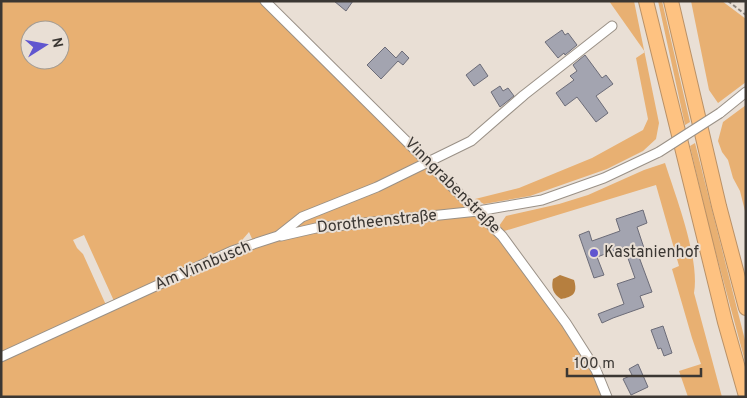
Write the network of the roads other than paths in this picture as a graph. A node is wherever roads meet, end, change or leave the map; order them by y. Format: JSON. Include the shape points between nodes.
{"nodes":[{"id":1,"x":265,"y":1,"type":"edge"},
{"id":2,"x":646,"y":1,"type":"edge"},
{"id":3,"x":671,"y":1,"type":"edge"},
{"id":4,"x":612,"y":26,"type":"dead end"},
{"id":5,"x":746,"y":92,"type":"edge"},
{"id":6,"x":429,"y":162,"type":"junction"},
{"id":7,"x":478,"y":211,"type":"junction"},
{"id":8,"x":278,"y":236,"type":"junction"},
{"id":9,"x":746,"y":308,"type":"edge"},
{"id":10,"x":1,"y":357,"type":"edge"},
{"id":11,"x":746,"y":396,"type":"edge"},
{"id":12,"x":608,"y":397,"type":"edge"}],
"edges":[{"from":1,"to":6,"type":"street","name":"Vinngrabenstraße"},
{"from":2,"to":11,"type":"highway"},
{"from":3,"to":9,"type":"highway","via":[[718,206]]},
{"from":4,"to":6,"type":"street","via":[[471,141]]},
{"from":5,"to":7,"type":"street","name":"Dorotheenstraße","bridge":true,"via":[[720,113],[659,152],[604,178],[542,200]]},
{"from":6,"to":7,"type":"street","name":"Vinngrabenstraße"},
{"from":6,"to":8,"type":"street","name":"Am Vinnbusch","via":[[302,217]]},
{"from":7,"to":8,"type":"street","name":"Dorotheenstraße","via":[[316,228]]},
{"from":7,"to":12,"type":"street","name":"Vinngrabenstraße","via":[[502,236],[566,323],[596,370]]},
{"from":8,"to":10,"type":"street","name":"Am Vinnbusch","via":[[232,250]]}]}
